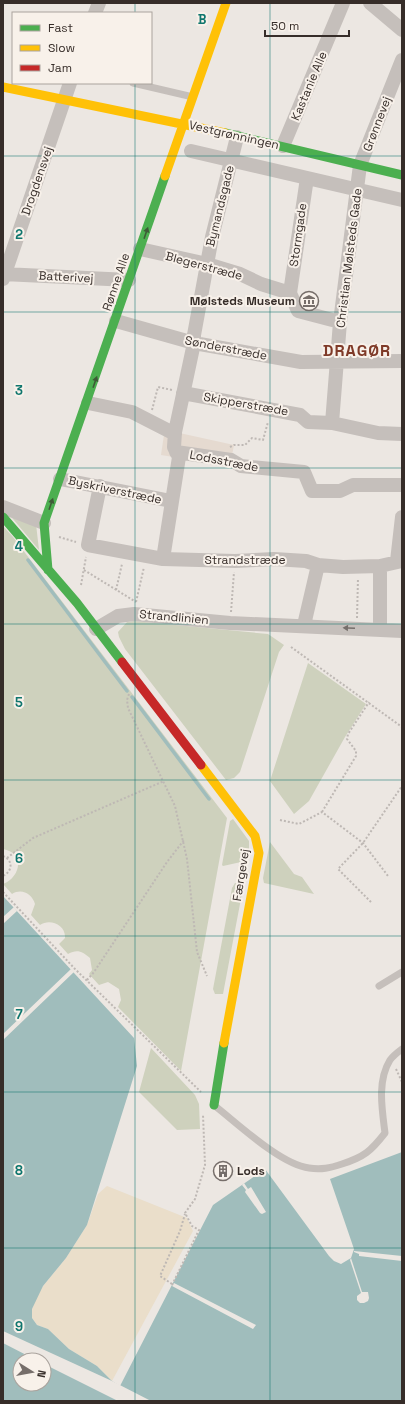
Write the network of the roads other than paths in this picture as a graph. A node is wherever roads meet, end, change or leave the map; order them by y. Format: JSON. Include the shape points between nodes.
{"nodes":[{"id":1,"x":226,"y":3,"type":"edge"},
{"id":2,"x":343,"y":3,"type":"edge"},
{"id":3,"x":370,"y":3,"type":"edge"},
{"id":4,"x":402,"y":30,"type":"edge"},
{"id":5,"x":402,"y":60,"type":"edge"},
{"id":6,"x":27,"y":84,"type":"edge"},
{"id":7,"x":70,"y":84,"type":"edge"},
{"id":8,"x":137,"y":84,"type":"edge"},
{"id":9,"x":3,"y":87,"type":"edge"},
{"id":10,"x":194,"y":97,"type":"junction"},
{"id":11,"x":65,"y":99,"type":"junction"},
{"id":12,"x":184,"y":124,"type":"junction"},
{"id":13,"x":237,"y":136,"type":"junction"},
{"id":14,"x":283,"y":146,"type":"junction"},
{"id":15,"x":191,"y":151,"type":"dead end"},
{"id":16,"x":231,"y":161,"type":"junction"},
{"id":17,"x":360,"y":165,"type":"junction"},
{"id":18,"x":402,"y":175,"type":"edge"},
{"id":19,"x":307,"y":178,"type":"junction"},
{"id":20,"x":356,"y":188,"type":"junction"},
{"id":21,"x":402,"y":200,"type":"edge"},
{"id":22,"x":140,"y":249,"type":"junction"},
{"id":23,"x":207,"y":264,"type":"junction"},
{"id":24,"x":4,"y":276,"type":"edge"},
{"id":25,"x":130,"y":280,"type":"junction"},
{"id":26,"x":290,"y":293,"type":"junction"},
{"id":27,"x":116,"y":321,"type":"junction"},
{"id":28,"x":340,"y":322,"type":"junction"},
{"id":29,"x":194,"y":343,"type":"junction"},
{"id":30,"x":402,"y":361,"type":"edge"},
{"id":31,"x":338,"y":362,"type":"junction"},
{"id":32,"x":182,"y":393,"type":"junction"},
{"id":33,"x":88,"y":402,"type":"junction"},
{"id":34,"x":332,"y":423,"type":"junction"},
{"id":35,"x":175,"y":434,"type":"junction"},
{"id":36,"x":402,"y":434,"type":"edge"},
{"id":37,"x":176,"y":452,"type":"junction"},
{"id":38,"x":60,"y":479,"type":"junction"},
{"id":39,"x":402,"y":485,"type":"edge"},
{"id":40,"x":100,"y":486,"type":"junction"},
{"id":41,"x":171,"y":501,"type":"junction"},
{"id":42,"x":3,"y":507,"type":"edge"},
{"id":43,"x":3,"y":517,"type":"edge"},
{"id":44,"x":402,"y":517,"type":"edge"},
{"id":45,"x":44,"y":528,"type":"junction"},
{"id":46,"x":163,"y":559,"type":"junction"},
{"id":47,"x":400,"y":561,"type":"edge"},
{"id":48,"x":318,"y":565,"type":"junction"},
{"id":49,"x":380,"y":566,"type":"junction"},
{"id":50,"x":48,"y":570,"type":"junction"},
{"id":51,"x":304,"y":626,"type":"junction"},
{"id":52,"x":96,"y":630,"type":"junction"},
{"id":53,"x":380,"y":630,"type":"junction"},
{"id":54,"x":402,"y":631,"type":"edge"},
{"id":55,"x":402,"y":972,"type":"edge"},
{"id":56,"x":379,"y":986,"type":"dead end"},
{"id":57,"x":402,"y":1049,"type":"edge"},
{"id":58,"x":214,"y":1105,"type":"joint"}],
"edges":[{"from":1,"to":10,"type":"street","name":"Rønne Alle"},
{"from":2,"to":14,"type":"street","name":"Kastanie Alle"},
{"from":3,"to":4,"type":"street"},
{"from":5,"to":17,"type":"street","name":"Grønnevej"},
{"from":6,"to":11,"type":"street","name":"Vestgrønningen"},
{"from":7,"to":11,"type":"street","name":"Drogdensvej"},
{"from":8,"to":10,"type":"lane"},
{"from":9,"to":11,"type":"street","name":"Vestgrønningen"},
{"from":10,"to":12,"type":"street","name":"Rønne Alle"},
{"from":11,"to":12,"type":"street","name":"Vestgrønningen"},
{"from":11,"to":24,"type":"street","name":"Drogdensvej"},
{"from":12,"to":13,"type":"street","name":"Vestgrønningen"},
{"from":22,"to":12,"type":"street","name":"Rønne Alle","one_way":true},
{"from":13,"to":14,"type":"street","name":"Vestgrønningen"},
{"from":13,"to":16,"type":"street","name":"Bymandsgade"},
{"from":14,"to":17,"type":"street","name":"Vestgrønningen"},
{"from":15,"to":16,"type":"street"},
{"from":16,"to":19,"type":"street"},
{"from":16,"to":23,"type":"street","name":"Bymandsgade"},
{"from":17,"to":18,"type":"street","name":"Vestgrønningen"},
{"from":17,"to":20,"type":"street","name":"Christian Mølsteds Gade"},
{"from":19,"to":20,"type":"street"},
{"from":19,"to":26,"type":"street","name":"Stormgade"},
{"from":20,"to":21,"type":"street"},
{"from":20,"to":28,"type":"street","name":"Christian Mølsteds Gade"},
{"from":22,"to":23,"type":"street","name":"Blegerstræde"},
{"from":22,"to":25,"type":"street","name":"Rønne Alle"},
{"from":23,"to":26,"type":"street","name":"Blegerstræde"},
{"from":23,"to":29,"type":"street","name":"Bymandsgade"},
{"from":24,"to":25,"type":"street","name":"Batterivej"},
{"from":25,"to":27,"type":"street","name":"Rønne Alle"},
{"from":26,"to":28,"type":"street","via":[[298,311]]},
{"from":27,"to":29,"type":"street","name":"Sønderstræde"},
{"from":33,"to":27,"type":"street","name":"Rønne Alle","one_way":true},
{"from":28,"to":31,"type":"street","name":"Christian Mølsteds Gade"},
{"from":29,"to":31,"type":"street","name":"Sønderstræde","via":[[301,362]]},
{"from":29,"to":32,"type":"street","name":"Bymandsgade"},
{"from":30,"to":31,"type":"street","name":"Sønderstræde"},
{"from":31,"to":34,"type":"street","name":"Christian Mølsteds Gade"},
{"from":32,"to":34,"type":"street","name":"Skipperstræde","via":[[300,414],[308,422]]},
{"from":32,"to":35,"type":"street","name":"Bymandsgade"},
{"from":33,"to":35,"type":"street","via":[[132,412]]},
{"from":33,"to":38,"type":"street","name":"Rønne Alle"},
{"from":34,"to":36,"type":"street","name":"Skipperstræde","via":[[378,433]]},
{"from":35,"to":37,"type":"street","name":"Bymandsgade"},
{"from":37,"to":39,"type":"street","name":"Lodsstræde","via":[[231,460],[241,466],[304,472],[312,490],[340,491],[353,485]]},
{"from":37,"to":41,"type":"street","name":"Bymandsgade","via":[[179,457]]},
{"from":38,"to":40,"type":"street","name":"Byskriverstræde"},
{"from":45,"to":38,"type":"street","name":"Rønne Alle","one_way":true},
{"from":40,"to":41,"type":"street","name":"Byskriverstræde"},
{"from":40,"to":46,"type":"street","name":"Strandstræde","via":[[88,545]]},
{"from":41,"to":46,"type":"street","name":"Bymandsgade"},
{"from":42,"to":45,"type":"street"},
{"from":43,"to":50,"type":"street"},
{"from":44,"to":47,"type":"street"},
{"from":45,"to":50,"type":"street","name":"Rønne Alle"},
{"from":46,"to":48,"type":"street","name":"Strandstræde","via":[[274,559],[306,561]]},
{"from":47,"to":49,"type":"street","name":"Strandstræde"},
{"from":48,"to":49,"type":"street","name":"Strandstræde"},
{"from":48,"to":51,"type":"street"},
{"from":49,"to":53,"type":"street"},
{"from":50,"to":52,"type":"street","via":[[77,603]]},
{"from":51,"to":52,"type":"street","name":"Strandlinien","via":[[230,623],[135,608]]},
{"from":53,"to":51,"type":"street","name":"Strandlinien","one_way":true},
{"from":52,"to":58,"type":"street","name":"Færgevej","via":[[255,836],[259,849]]},
{"from":53,"to":54,"type":"street","name":"Strandlinien"},
{"from":55,"to":56,"type":"lane"},
{"from":57,"to":58,"type":"lane","via":[[390,1059],[383,1079],[381,1096],[385,1133],[371,1150],[349,1162],[327,1169],[308,1168],[290,1163]]}]}
